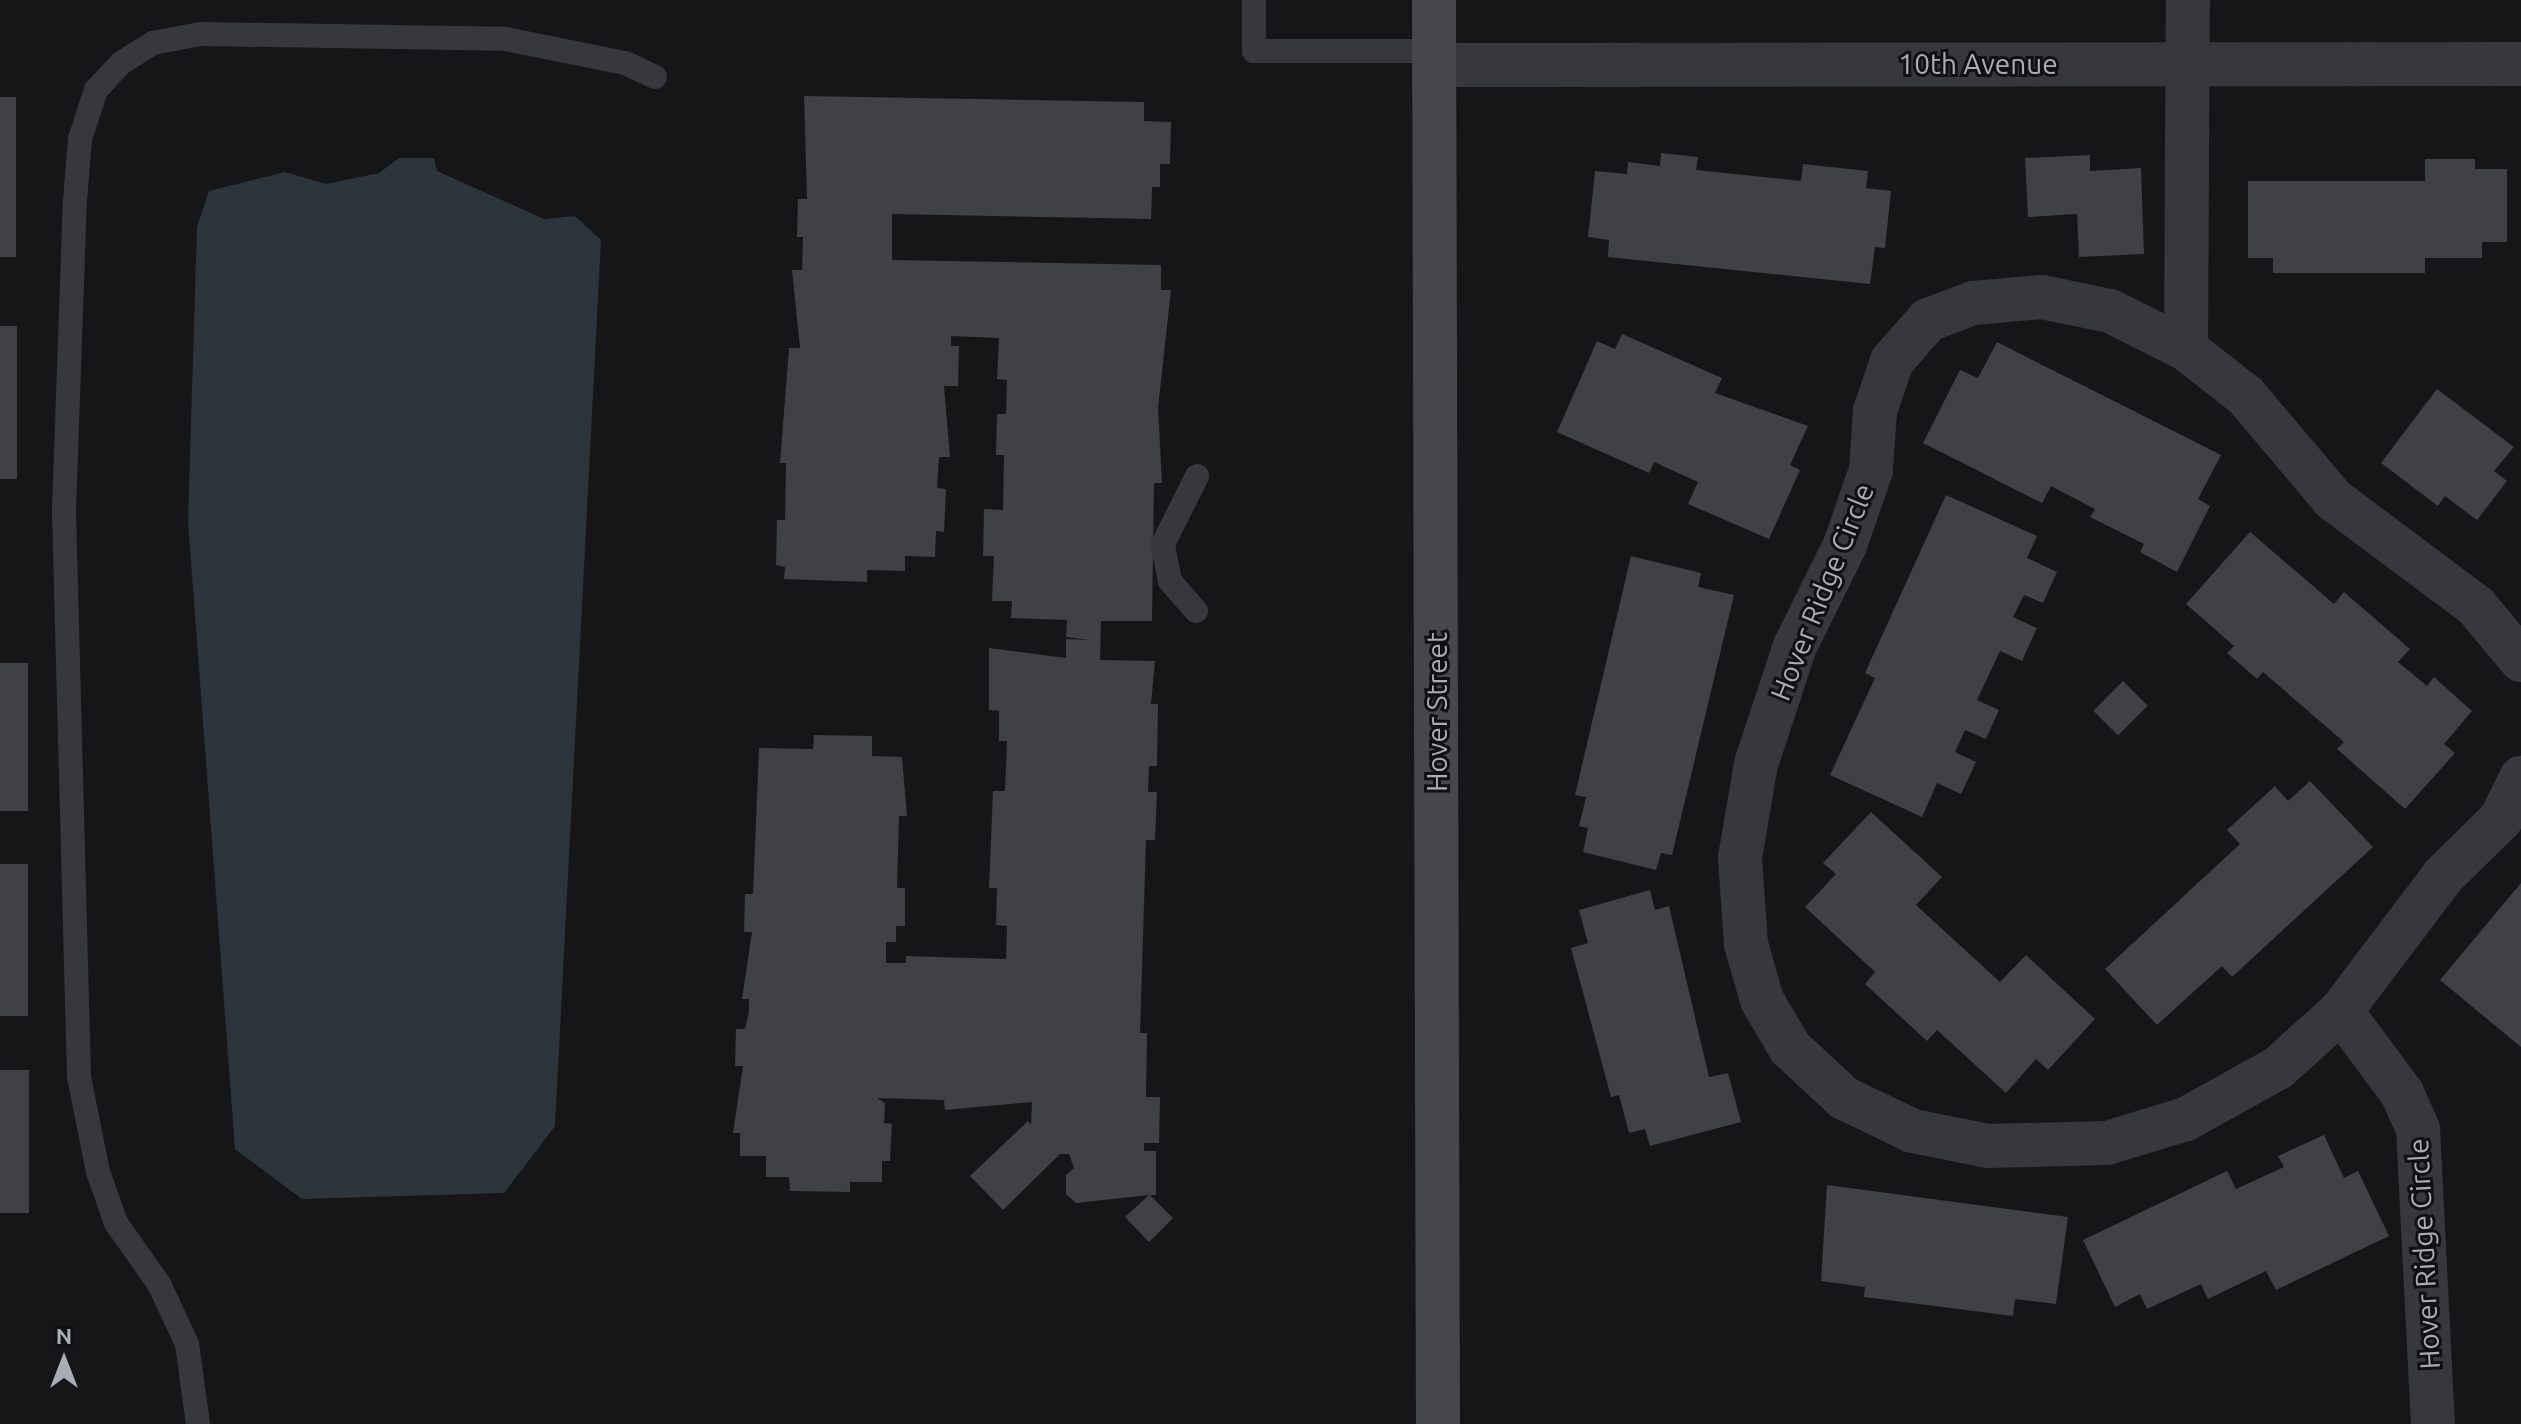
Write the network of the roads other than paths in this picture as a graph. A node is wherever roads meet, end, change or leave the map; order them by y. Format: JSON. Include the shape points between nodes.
{"nodes":[{"id":1,"x":1254,"y":0,"type":"edge"},
{"id":2,"x":1434,"y":0,"type":"edge"},
{"id":3,"x":2188,"y":0,"type":"edge"},
{"id":4,"x":1434,"y":58,"type":"junction"},
{"id":5,"x":2189,"y":64,"type":"junction"},
{"id":6,"x":2521,"y":64,"type":"edge"},
{"id":7,"x":655,"y":77,"type":"dead end"},
{"id":8,"x":2186,"y":349,"type":"junction"},
{"id":9,"x":1197,"y":476,"type":"dead end"},
{"id":10,"x":1196,"y":611,"type":"dead end"},
{"id":11,"x":2521,"y":660,"type":"edge"},
{"id":12,"x":2521,"y":778,"type":"edge"},
{"id":13,"x":2341,"y":1011,"type":"junction"},
{"id":14,"x":198,"y":1424,"type":"edge"},
{"id":15,"x":1438,"y":1424,"type":"edge"},
{"id":16,"x":2433,"y":1424,"type":"edge"}],
"edges":[{"from":1,"to":4,"type":"lane","via":[[1254,51]]},
{"from":2,"to":4,"type":"main road","name":"Hover Street"},
{"from":3,"to":5,"type":"street"},
{"from":4,"to":5,"type":"street","name":"10th Avenue"},
{"from":4,"to":15,"type":"main road","name":"Hover Street"},
{"from":5,"to":6,"type":"street","name":"10th Avenue"},
{"from":5,"to":8,"type":"street"},
{"from":7,"to":14,"type":"lane","via":[[625,63],[505,39],[200,34],[153,43],[121,63],[96,90],[80,139],[75,201],[64,511],[79,1077],[98,1172],[116,1223],[159,1284],[187,1344]]},
{"from":8,"to":11,"type":"street","name":"Hover Ridge Circle","via":[[2246,396],[2333,499],[2476,606]]},
{"from":8,"to":13,"type":"street","name":"Hover Ridge Circle","via":[[2110,311],[2042,297],[1973,303],[1928,320],[1892,361],[1875,411],[1871,470],[1845,545],[1795,646],[1756,764],[1740,858],[1746,944],[1762,1000],[1790,1048],[1844,1098],[1913,1131],[1988,1146],[2107,1143],[2186,1119],[2278,1068]]},
{"from":9,"to":10,"type":"lane","via":[[1163,544],[1170,581]]},
{"from":12,"to":13,"type":"street","name":"Hover Ridge Circle","via":[[2501,819],[2443,876]]},
{"from":13,"to":16,"type":"street","name":"Hover Ridge Circle","via":[[2402,1093],[2418,1129]]}]}
